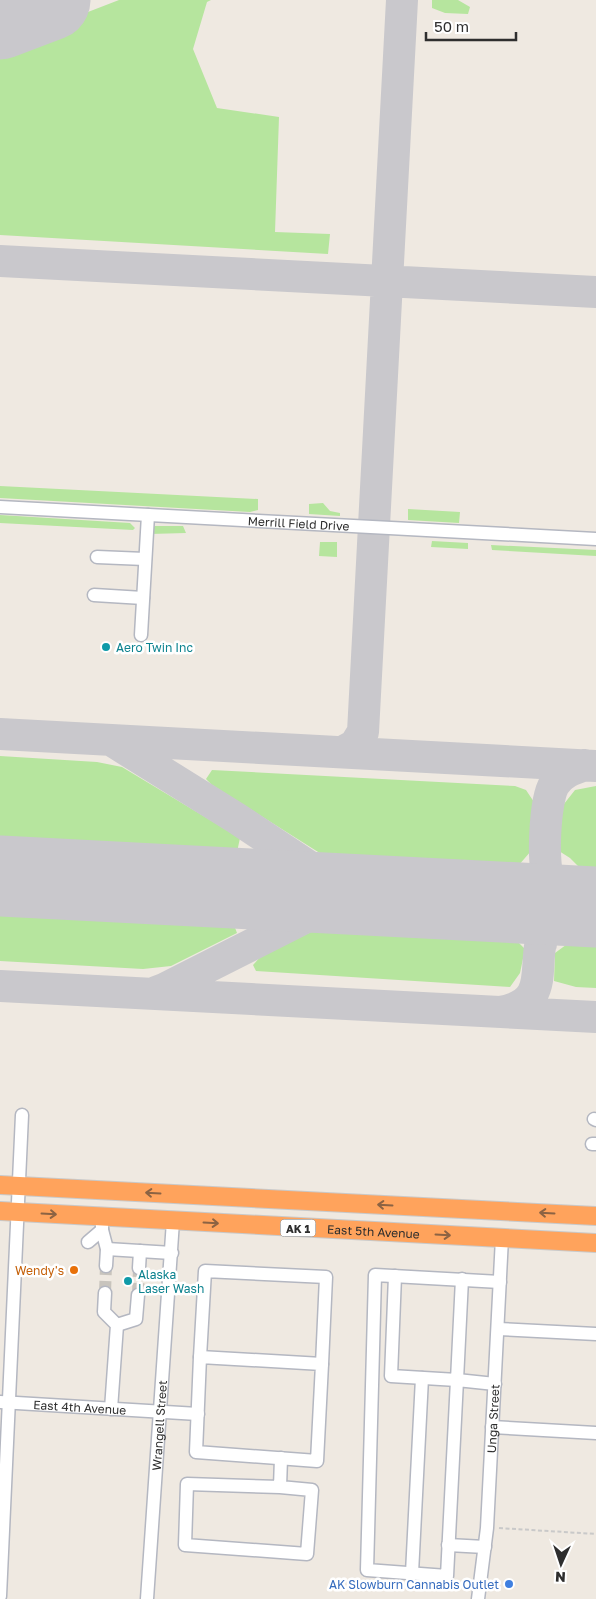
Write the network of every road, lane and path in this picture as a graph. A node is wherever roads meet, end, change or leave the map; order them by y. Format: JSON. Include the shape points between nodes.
{"nodes":[{"id":1,"x":0,"y":508,"type":"edge"},
{"id":2,"x":148,"y":515,"type":"junction"},
{"id":3,"x":596,"y":540,"type":"edge"},
{"id":4,"x":97,"y":557,"type":"dead end"},
{"id":5,"x":145,"y":559,"type":"junction"},
{"id":6,"x":94,"y":596,"type":"dead end"},
{"id":7,"x":143,"y":598,"type":"junction"},
{"id":8,"x":141,"y":635,"type":"dead end"},
{"id":9,"x":22,"y":1115,"type":"dead end"},
{"id":10,"x":0,"y":1185,"type":"edge"},
{"id":11,"x":19,"y":1186,"type":"junction"},
{"id":12,"x":0,"y":1211,"type":"edge"},
{"id":13,"x":18,"y":1212,"type":"junction"},
{"id":14,"x":596,"y":1216,"type":"edge"},
{"id":15,"x":173,"y":1221,"type":"junction"},
{"id":16,"x":102,"y":1224,"type":"junction"},
{"id":17,"x":502,"y":1238,"type":"junction"},
{"id":18,"x":88,"y":1242,"type":"dead end"},
{"id":19,"x":596,"y":1243,"type":"edge"},
{"id":20,"x":107,"y":1249,"type":"junction"},
{"id":21,"x":140,"y":1252,"type":"junction"},
{"id":22,"x":172,"y":1253,"type":"junction"},
{"id":23,"x":106,"y":1266,"type":"tunnel mouth"},
{"id":24,"x":139,"y":1268,"type":"tunnel mouth"},
{"id":25,"x":396,"y":1276,"type":"junction"},
{"id":26,"x":462,"y":1280,"type":"junction"},
{"id":27,"x":500,"y":1282,"type":"junction"},
{"id":28,"x":105,"y":1293,"type":"tunnel mouth"},
{"id":29,"x":138,"y":1295,"type":"tunnel mouth"},
{"id":30,"x":117,"y":1325,"type":"junction"},
{"id":31,"x":498,"y":1329,"type":"junction"},
{"id":32,"x":596,"y":1334,"type":"edge"},
{"id":33,"x":200,"y":1357,"type":"junction"},
{"id":34,"x":322,"y":1364,"type":"junction"},
{"id":35,"x":372,"y":1376,"type":"junction"},
{"id":36,"x":391,"y":1376,"type":"junction"},
{"id":37,"x":422,"y":1378,"type":"junction"},
{"id":38,"x":457,"y":1380,"type":"junction"},
{"id":39,"x":495,"y":1384,"type":"junction"},
{"id":40,"x":4,"y":1402,"type":"edge"},
{"id":41,"x":111,"y":1409,"type":"junction"},
{"id":42,"x":159,"y":1412,"type":"junction"},
{"id":43,"x":198,"y":1414,"type":"junction"},
{"id":44,"x":492,"y":1428,"type":"junction"},
{"id":45,"x":596,"y":1433,"type":"edge"},
{"id":46,"x":281,"y":1458,"type":"junction"},
{"id":47,"x":280,"y":1487,"type":"junction"},
{"id":48,"x":487,"y":1528,"type":"junction"},
{"id":49,"x":596,"y":1534,"type":"edge"},
{"id":50,"x":448,"y":1545,"type":"junction"},
{"id":51,"x":484,"y":1548,"type":"junction"},
{"id":52,"x":412,"y":1574,"type":"junction"},
{"id":53,"x":0,"y":1596,"type":"edge"},
{"id":54,"x":147,"y":1599,"type":"edge"},
{"id":55,"x":478,"y":1599,"type":"edge"}],
"edges":[{"from":1,"to":2,"type":"street","name":"Merrill Field Drive"},
{"from":2,"to":3,"type":"street","name":"Merrill Field Drive"},
{"from":2,"to":5,"type":"street"},
{"from":4,"to":5,"type":"street"},
{"from":5,"to":7,"type":"street"},
{"from":6,"to":7,"type":"street"},
{"from":7,"to":8,"type":"street"},
{"from":9,"to":11,"type":"street"},
{"from":10,"to":11,"type":"highway","number":"AK 1"},
{"from":11,"to":13,"type":"street"},
{"from":14,"to":11,"type":"highway","number":"AK 1","one_way":true},
{"from":12,"to":13,"type":"highway","name":"East 5th Avenue","number":"AK 1"},
{"from":13,"to":16,"type":"highway","name":"East 5th Avenue","number":"AK 1","one_way":true},
{"from":13,"to":40,"type":"street"},
{"from":15,"to":16,"type":"highway","name":"East 5th Avenue","number":"AK 1"},
{"from":15,"to":17,"type":"highway","name":"East 5th Avenue","number":"AK 1","one_way":true},
{"from":15,"to":22,"type":"street","name":"Wrangell Street"},
{"from":16,"to":18,"type":"street"},
{"from":16,"to":20,"type":"street"},
{"from":17,"to":19,"type":"highway","name":"East 5th Avenue","number":"AK 1"},
{"from":17,"to":27,"type":"street","name":"Unga Street"},
{"from":20,"to":21,"type":"street"},
{"from":20,"to":23,"type":"street"},
{"from":21,"to":22,"type":"street"},
{"from":21,"to":24,"type":"street"},
{"from":22,"to":42,"type":"street","name":"Wrangell Street"},
{"from":25,"to":26,"type":"street"},
{"from":25,"to":35,"type":"street","via":[[375,1275]]},
{"from":25,"to":36,"type":"street"},
{"from":26,"to":27,"type":"street"},
{"from":26,"to":38,"type":"street"},
{"from":27,"to":31,"type":"street","name":"Unga Street"},
{"from":28,"to":30,"type":"street","via":[[104,1312]]},
{"from":29,"to":30,"type":"street","via":[[136,1319]]},
{"from":30,"to":41,"type":"street"},
{"from":31,"to":32,"type":"street"},
{"from":31,"to":39,"type":"street","name":"Unga Street"},
{"from":33,"to":34,"type":"street"},
{"from":33,"to":34,"type":"street","via":[[205,1271],[326,1277]]},
{"from":33,"to":43,"type":"street"},
{"from":34,"to":46,"type":"street","via":[[316,1461]]},
{"from":35,"to":36,"type":"street"},
{"from":35,"to":52,"type":"street","via":[[367,1570]]},
{"from":36,"to":37,"type":"street"},
{"from":37,"to":38,"type":"street"},
{"from":37,"to":52,"type":"street"},
{"from":38,"to":39,"type":"street"},
{"from":38,"to":50,"type":"street"},
{"from":39,"to":44,"type":"street","name":"Unga Street"},
{"from":40,"to":41,"type":"street","name":"East 4th Avenue"},
{"from":40,"to":53,"type":"street"},
{"from":41,"to":42,"type":"street","name":"East 4th Avenue"},
{"from":42,"to":43,"type":"street","name":"East 4th Avenue"},
{"from":42,"to":54,"type":"street","name":"Wrangell Street"},
{"from":43,"to":46,"type":"street","via":[[196,1452]]},
{"from":44,"to":45,"type":"street"},
{"from":44,"to":48,"type":"street","name":"Unga Street"},
{"from":46,"to":47,"type":"street"},
{"from":47,"to":47,"type":"street","via":[[187,1484],[185,1545],[307,1554],[312,1490]]},
{"from":48,"to":49,"type":"path"},
{"from":48,"to":51,"type":"street","name":"Unga Street"},
{"from":50,"to":51,"type":"street"},
{"from":50,"to":52,"type":"street","via":[[447,1576]]},
{"from":51,"to":55,"type":"street","name":"Unga Street"}]}
